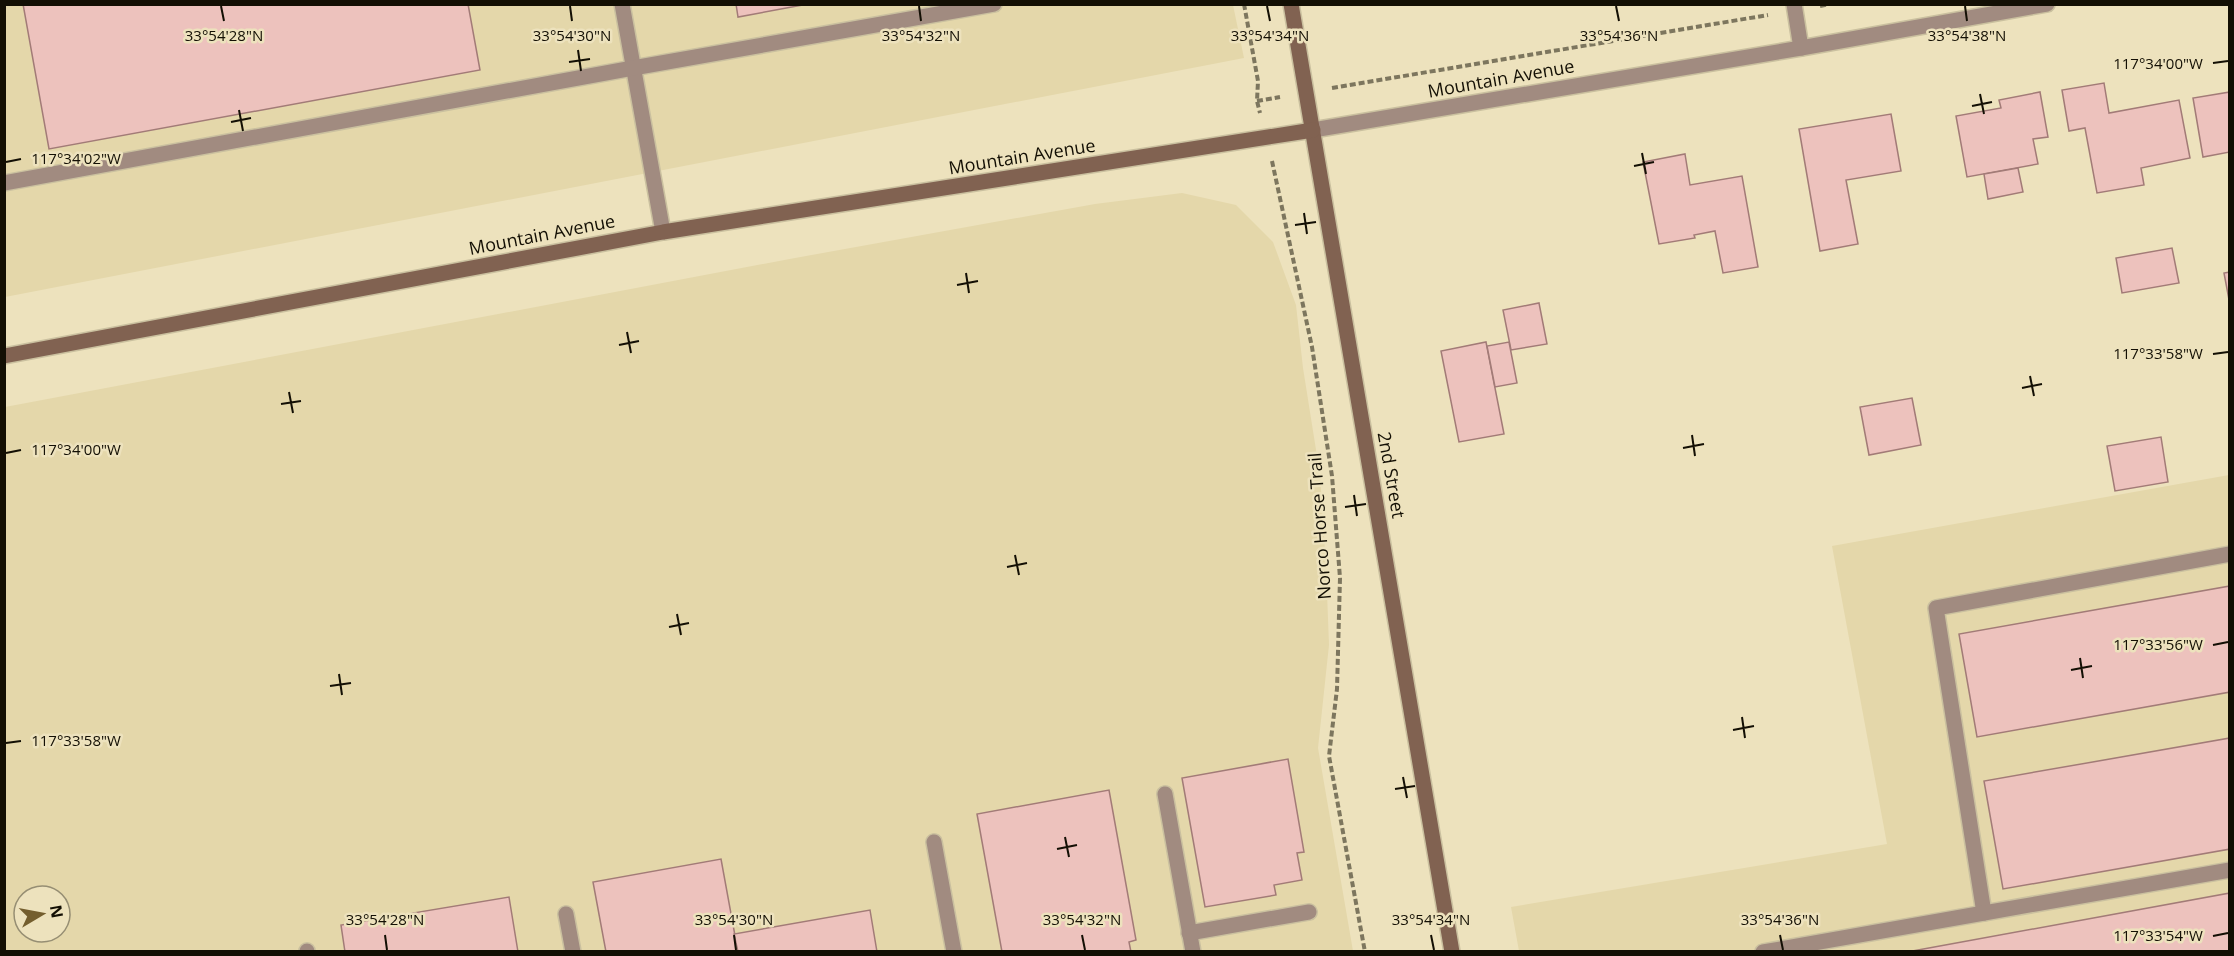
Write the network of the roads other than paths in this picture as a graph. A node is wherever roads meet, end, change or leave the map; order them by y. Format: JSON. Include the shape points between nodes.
{"nodes":[{"id":1,"x":622,"y":4,"type":"edge"},
{"id":2,"x":994,"y":4,"type":"edge"},
{"id":3,"x":1291,"y":4,"type":"edge"},
{"id":4,"x":2047,"y":4,"type":"edge"},
{"id":5,"x":1794,"y":7,"type":"edge"},
{"id":6,"x":1801,"y":48,"type":"junction"},
{"id":7,"x":633,"y":68,"type":"junction"},
{"id":8,"x":1313,"y":130,"type":"junction"},
{"id":9,"x":4,"y":183,"type":"edge"},
{"id":10,"x":663,"y":232,"type":"junction"},
{"id":11,"x":4,"y":356,"type":"edge"},
{"id":12,"x":2229,"y":554,"type":"edge"},
{"id":13,"x":1165,"y":795,"type":"dead end"},
{"id":14,"x":934,"y":842,"type":"dead end"},
{"id":15,"x":2229,"y":870,"type":"edge"},
{"id":16,"x":1310,"y":912,"type":"dead end"},
{"id":17,"x":1984,"y":913,"type":"junction"},
{"id":18,"x":566,"y":914,"type":"dead end"},
{"id":19,"x":1189,"y":933,"type":"junction"},
{"id":20,"x":573,"y":951,"type":"edge"},
{"id":21,"x":954,"y":951,"type":"edge"},
{"id":22,"x":1192,"y":951,"type":"edge"},
{"id":23,"x":1452,"y":951,"type":"edge"},
{"id":24,"x":1763,"y":951,"type":"edge"}],
"edges":[{"from":1,"to":7,"type":"street"},
{"from":2,"to":7,"type":"street"},
{"from":3,"to":8,"type":"main road","name":"2nd Street"},
{"from":4,"to":6,"type":"street","name":"Mountain Avenue"},
{"from":5,"to":6,"type":"street"},
{"from":6,"to":8,"type":"street","name":"Mountain Avenue"},
{"from":7,"to":9,"type":"street"},
{"from":7,"to":10,"type":"street"},
{"from":8,"to":10,"type":"main road","name":"Mountain Avenue"},
{"from":8,"to":23,"type":"main road","name":"2nd Street"},
{"from":10,"to":11,"type":"main road","name":"Mountain Avenue"},
{"from":12,"to":17,"type":"street","via":[[1936,608]]},
{"from":13,"to":19,"type":"street"},
{"from":14,"to":21,"type":"street"},
{"from":15,"to":17,"type":"street"},
{"from":16,"to":19,"type":"street"},
{"from":17,"to":24,"type":"street"},
{"from":18,"to":20,"type":"street"},
{"from":19,"to":22,"type":"street"}]}
